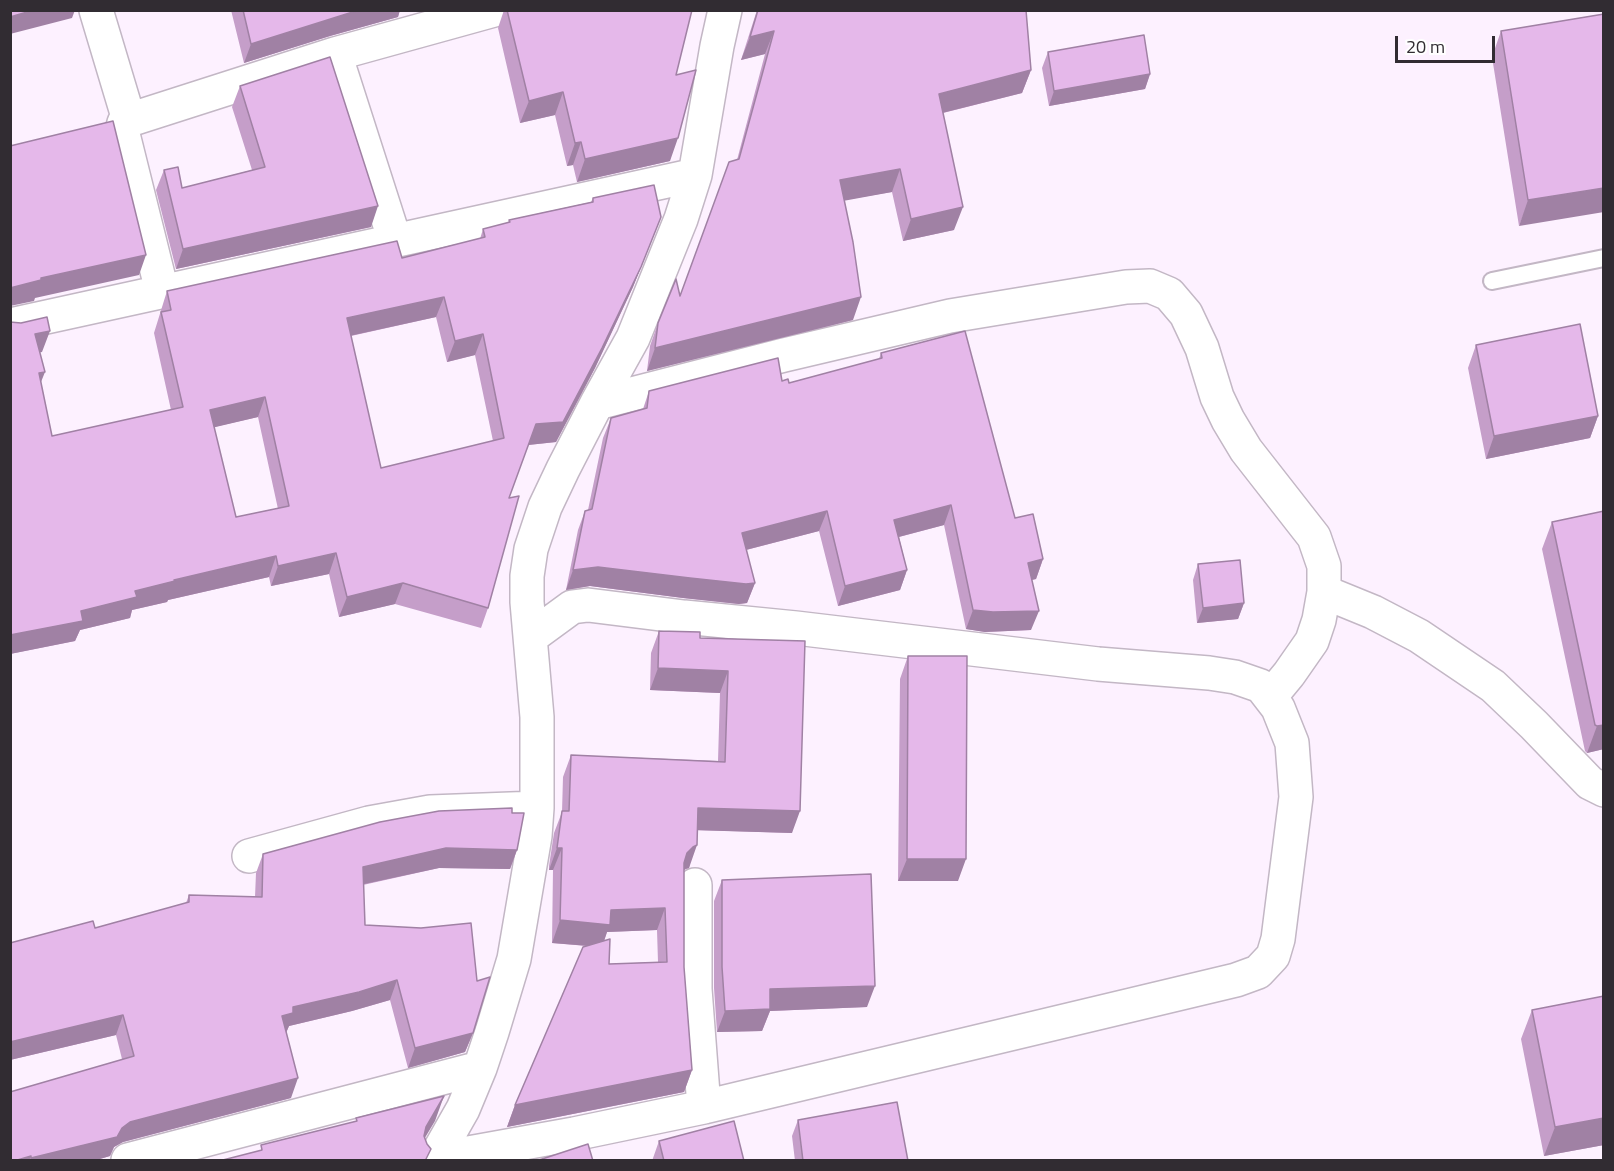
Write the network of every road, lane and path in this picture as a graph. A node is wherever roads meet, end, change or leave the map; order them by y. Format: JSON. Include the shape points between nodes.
{"nodes":[{"id":1,"x":96,"y":10,"type":"edge"},
{"id":2,"x":494,"y":10,"type":"edge"},
{"id":3,"x":725,"y":10,"type":"edge"},
{"id":4,"x":335,"y":54,"type":"junction"},
{"id":5,"x":129,"y":120,"type":"junction"},
{"id":6,"x":694,"y":175,"type":"junction"},
{"id":7,"x":395,"y":241,"type":"junction"},
{"id":8,"x":1604,"y":258,"type":"edge"},
{"id":9,"x":1492,"y":281,"type":"dead end"},
{"id":10,"x":162,"y":291,"type":"junction"},
{"id":11,"x":10,"y":325,"type":"edge"},
{"id":12,"x":597,"y":403,"type":"junction"},
{"id":13,"x":1324,"y":592,"type":"junction"},
{"id":14,"x":531,"y":637,"type":"junction"},
{"id":15,"x":1270,"y":697,"type":"junction"},
{"id":16,"x":1604,"y":790,"type":"edge"},
{"id":17,"x":537,"y":808,"type":"junction"},
{"id":18,"x":249,"y":856,"type":"dead end"},
{"id":19,"x":695,"y":885,"type":"dead end"},
{"id":20,"x":480,"y":1068,"type":"junction"},
{"id":21,"x":704,"y":1107,"type":"junction"},
{"id":22,"x":581,"y":1147,"type":"edge"},
{"id":23,"x":435,"y":1160,"type":"edge"},
{"id":24,"x":128,"y":1161,"type":"edge"}],
"edges":[{"from":1,"to":5,"type":"street"},
{"from":2,"to":4,"type":"street"},
{"from":3,"to":6,"type":"street"},
{"from":4,"to":5,"type":"street"},
{"from":4,"to":7,"type":"street"},
{"from":5,"to":10,"type":"street","via":[[122,130]]},
{"from":6,"to":7,"type":"street"},
{"from":6,"to":12,"type":"street","via":[[681,219],[633,338]]},
{"from":7,"to":10,"type":"street"},
{"from":8,"to":9,"type":"lane"},
{"from":10,"to":11,"type":"street"},
{"from":12,"to":13,"type":"street","via":[[950,315],[1150,286],[1169,294],[1186,314],[1228,420],[1246,450],[1314,537],[1324,566]]},
{"from":12,"to":14,"type":"street","via":[[545,507],[531,549],[527,602]]},
{"from":13,"to":15,"type":"street","via":[[1312,641]]},
{"from":13,"to":16,"type":"street","via":[[1419,636],[1492,686],[1590,783]]},
{"from":14,"to":15,"type":"street","via":[[572,607],[588,605],[1235,677],[1261,686]]},
{"from":14,"to":17,"type":"street","via":[[537,717]]},
{"from":15,"to":21,"type":"street","via":[[1292,743],[1296,797],[1278,939],[1273,957],[1258,972]]},
{"from":17,"to":18,"type":"street","via":[[430,812],[369,823]]},
{"from":17,"to":20,"type":"street","via":[[514,959]]},
{"from":19,"to":21,"type":"street","via":[[695,989]]},
{"from":20,"to":23,"type":"street"},
{"from":20,"to":24,"type":"street"},
{"from":21,"to":22,"type":"street"},
{"from":22,"to":23,"type":"street"}]}
